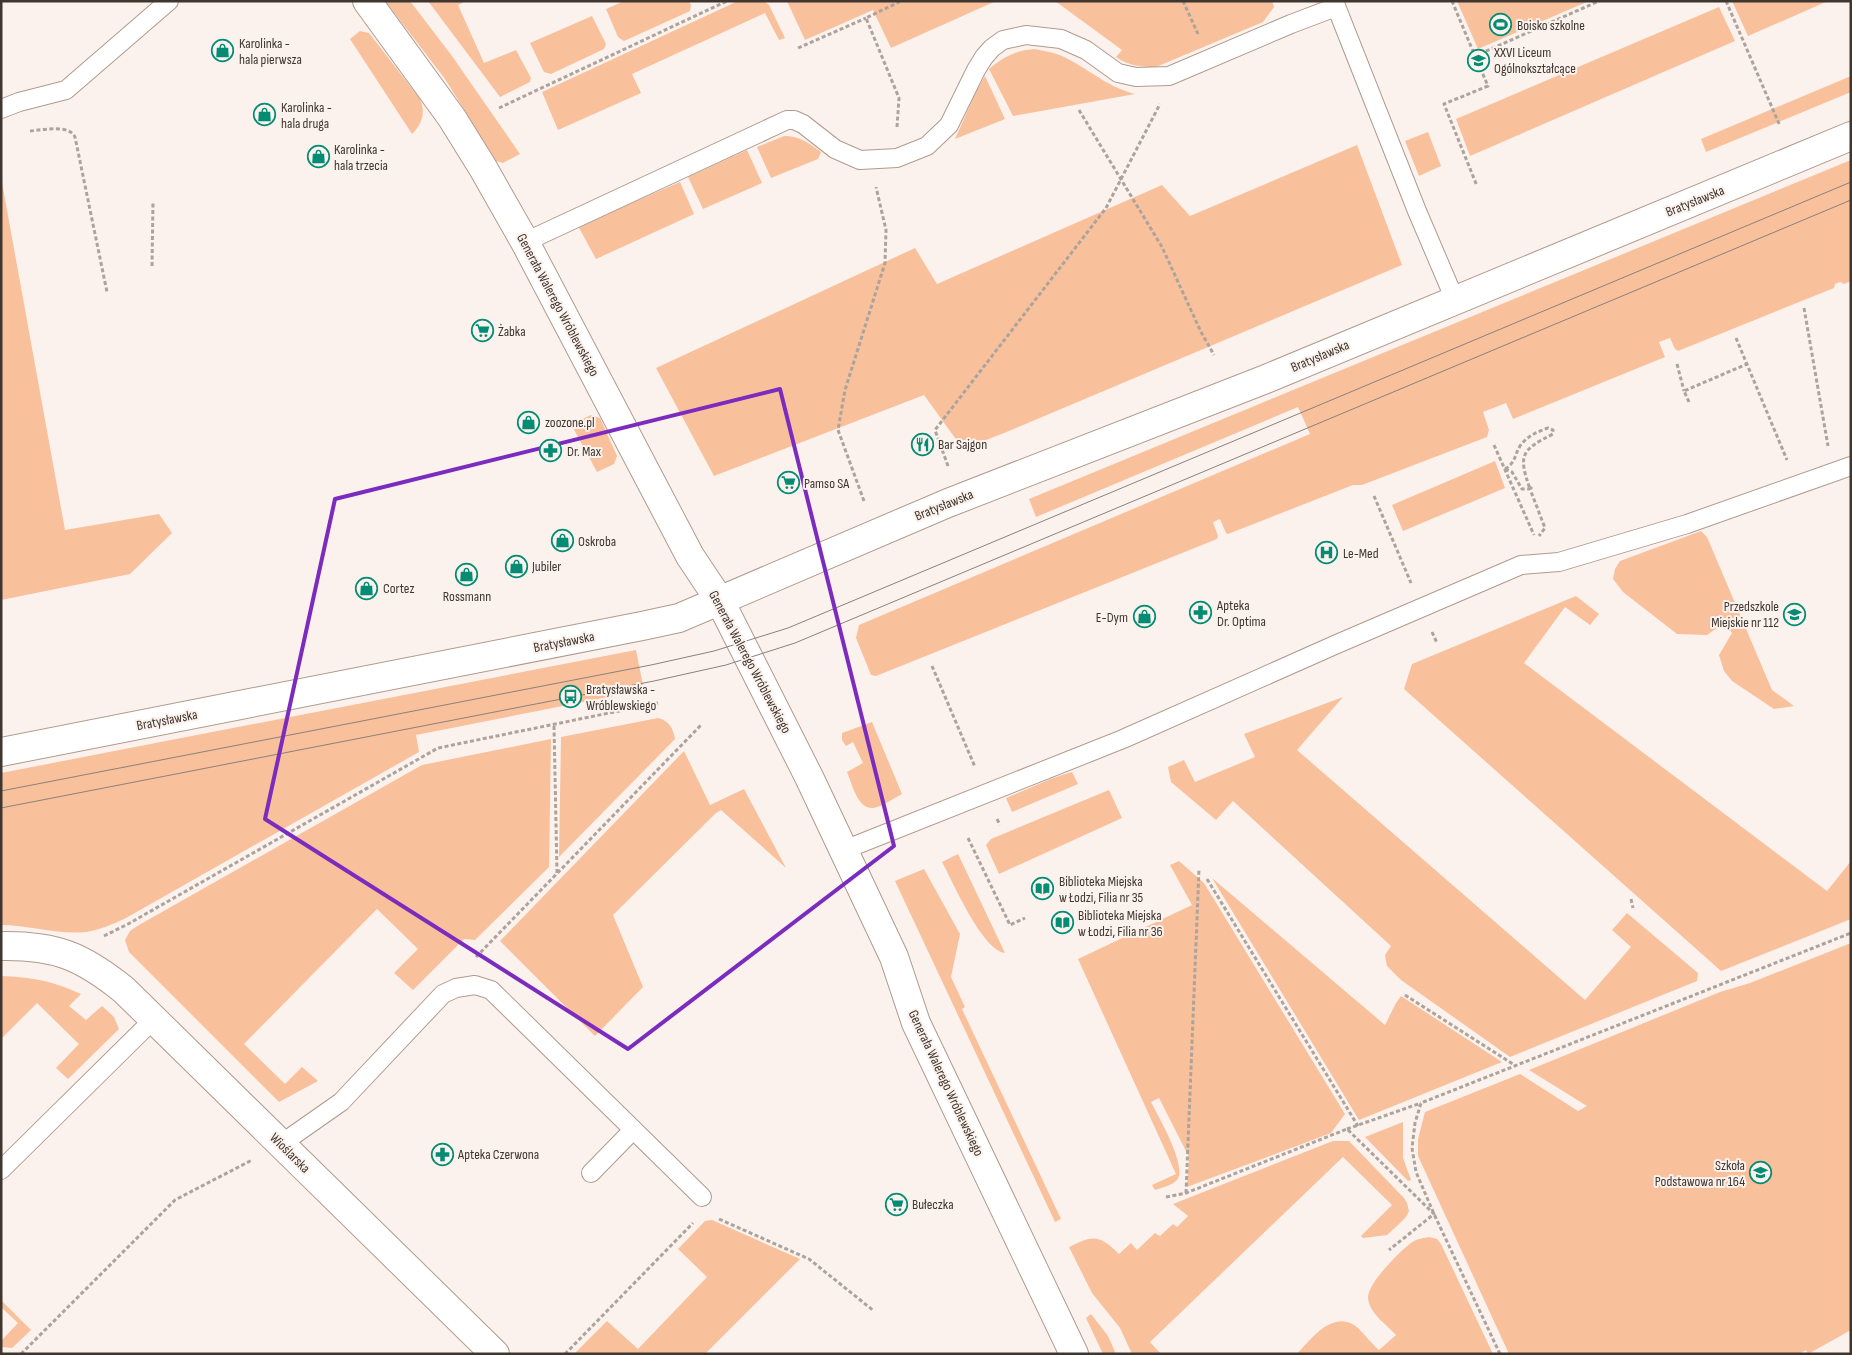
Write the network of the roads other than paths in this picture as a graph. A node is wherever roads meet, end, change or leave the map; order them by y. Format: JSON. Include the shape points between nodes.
{"nodes":[{"id":1,"x":168,"y":1,"type":"edge"},
{"id":2,"x":368,"y":1,"type":"edge"},
{"id":3,"x":1335,"y":4,"type":"edge"},
{"id":4,"x":1,"y":109,"type":"edge"},
{"id":5,"x":1851,"y":136,"type":"edge"},
{"id":6,"x":525,"y":242,"type":"junction"},
{"id":7,"x":1455,"y":300,"type":"junction"},
{"id":8,"x":1851,"y":466,"type":"edge"},
{"id":9,"x":720,"y":601,"type":"junction"},
{"id":10,"x":1,"y":752,"type":"edge"},
{"id":11,"x":844,"y":850,"type":"junction"},
{"id":12,"x":1,"y":946,"type":"edge"},
{"id":13,"x":154,"y":1019,"type":"junction"},
{"id":14,"x":633,"y":1130,"type":"junction"},
{"id":15,"x":270,"y":1150,"type":"junction"},
{"id":16,"x":1,"y":1170,"type":"edge"},
{"id":17,"x":591,"y":1173,"type":"dead end"},
{"id":18,"x":703,"y":1205,"type":"road end"},
{"id":19,"x":495,"y":1354,"type":"edge"},
{"id":20,"x":1074,"y":1354,"type":"edge"}],
"edges":[{"from":1,"to":4,"type":"lane","via":[[66,90]]},
{"from":2,"to":6,"type":"street","name":"Generała Walerego Wróblewskiego","via":[[452,118]]},
{"from":3,"to":6,"type":"lane","via":[[1169,76],[1136,77],[1118,73],[1086,50],[1062,39],[1026,35],[1003,40],[980,64],[949,125],[927,146],[894,158],[860,160],[836,149],[803,124],[787,120]]},
{"from":3,"to":7,"type":"lane"},
{"from":5,"to":7,"type":"street","name":"Bratysławska"},
{"from":6,"to":9,"type":"street","name":"Generała Walerego Wróblewskiego","via":[[690,556]]},
{"from":7,"to":9,"type":"street","name":"Bratysławska","via":[[948,504]]},
{"from":8,"to":11,"type":"lane","via":[[1678,526],[1559,562],[1521,566],[1122,739]]},
{"from":9,"to":10,"type":"street","name":"Bratysławska","via":[[679,618],[642,626]]},
{"from":9,"to":11,"type":"street","name":"Generała Walerego Wróblewskiego"},
{"from":11,"to":20,"type":"street","name":"Generała Walerego Wróblewskiego","via":[[894,957],[916,1023]]},
{"from":12,"to":13,"type":"street","name":"Wioślarska","via":[[56,950],[80,959],[105,975]]},
{"from":13,"to":15,"type":"street","name":"Wioślarska"},
{"from":13,"to":16,"type":"lane"},
{"from":14,"to":15,"type":"lane","via":[[509,1006],[491,990],[475,985],[443,994],[341,1102]]},
{"from":14,"to":17,"type":"lane"},
{"from":14,"to":18,"type":"lane"},
{"from":15,"to":19,"type":"street","name":"Wioślarska"}]}
